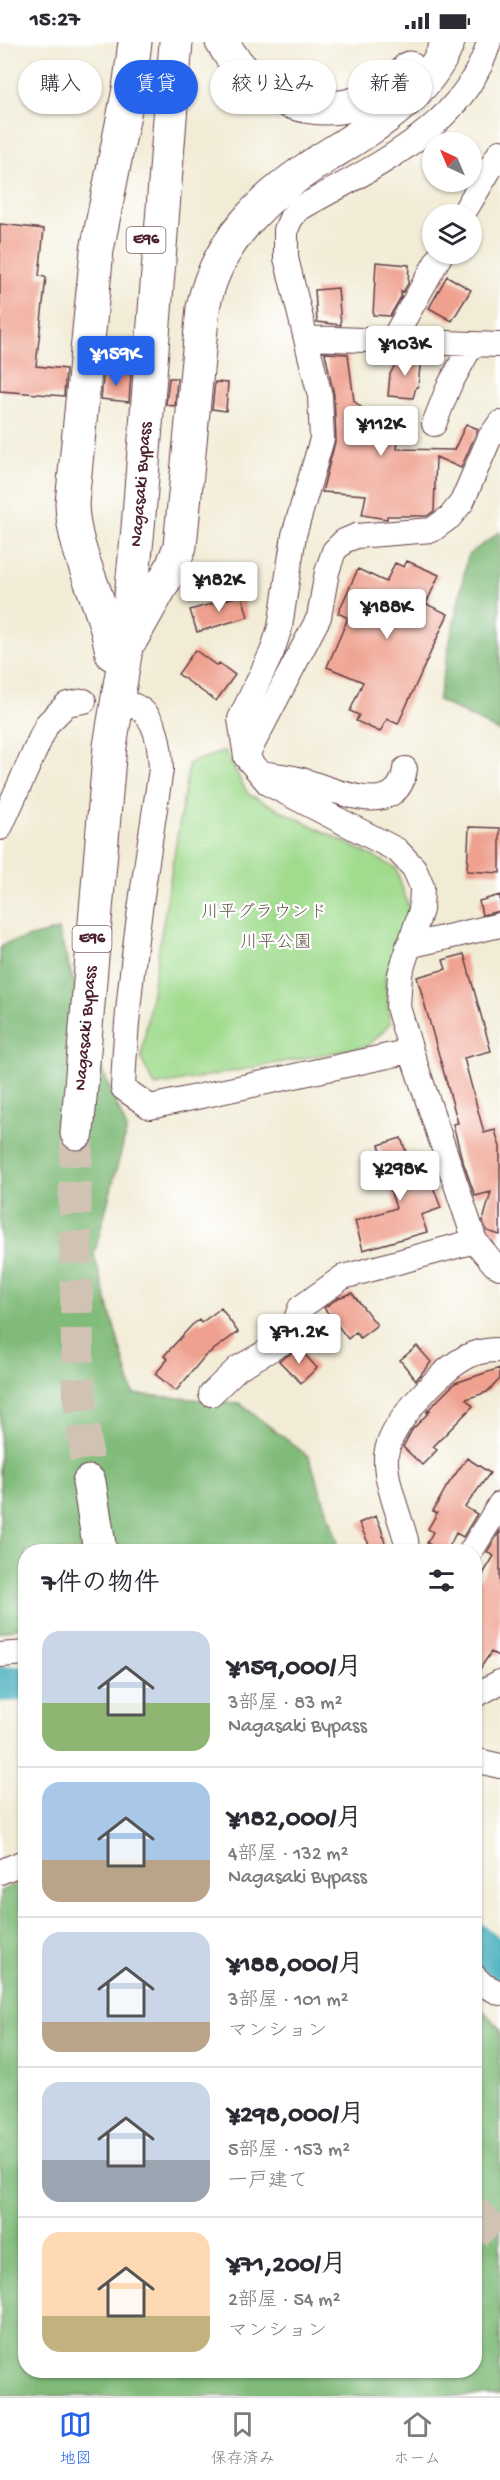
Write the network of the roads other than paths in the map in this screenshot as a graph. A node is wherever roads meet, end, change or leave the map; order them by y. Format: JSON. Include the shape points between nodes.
{"nodes":[{"id":1,"x":135,"y":42,"type":"edge"},
{"id":2,"x":164,"y":42,"type":"edge"},
{"id":3,"x":176,"y":42,"type":"edge"},
{"id":4,"x":222,"y":42,"type":"edge"},
{"id":5,"x":426,"y":42,"type":"edge"},
{"id":6,"x":448,"y":42,"type":"edge"},
{"id":7,"x":489,"y":42,"type":"edge"},
{"id":8,"x":500,"y":152,"type":"edge"},
{"id":9,"x":469,"y":204,"type":"edge"},
{"id":10,"x":435,"y":264,"type":"edge"},
{"id":11,"x":307,"y":338,"type":"junction"},
{"id":12,"x":392,"y":341,"type":"junction"},
{"id":13,"x":472,"y":344,"type":"junction"},
{"id":14,"x":500,"y":345,"type":"edge"},
{"id":15,"x":500,"y":423,"type":"edge"},
{"id":16,"x":434,"y":424,"type":"dead end"},
{"id":17,"x":119,"y":655,"type":"junction"},
{"id":18,"x":84,"y":701,"type":"dead end"},
{"id":19,"x":135,"y":706,"type":"dead end"},
{"id":20,"x":252,"y":765,"type":"junction"},
{"id":21,"x":405,"y":769,"type":"dead end"},
{"id":22,"x":0,"y":828,"type":"edge"},
{"id":23,"x":500,"y":925,"type":"edge"},
{"id":24,"x":408,"y":946,"type":"junction"},
{"id":25,"x":411,"y":1051,"type":"junction"},
{"id":26,"x":77,"y":1133,"type":"tunnel mouth"},
{"id":27,"x":475,"y":1241,"type":"junction"},
{"id":28,"x":500,"y":1267,"type":"edge"},
{"id":29,"x":500,"y":1350,"type":"edge"},
{"id":30,"x":211,"y":1394,"type":"dead end"},
{"id":31,"x":89,"y":1482,"type":"tunnel mouth"},
{"id":32,"x":500,"y":1504,"type":"edge"},
{"id":33,"x":99,"y":1544,"type":"edge"},
{"id":34,"x":406,"y":1544,"type":"edge"},
{"id":35,"x":475,"y":1544,"type":"edge"},
{"id":36,"x":18,"y":1654,"type":"edge"},
{"id":37,"x":0,"y":1655,"type":"edge"},
{"id":38,"x":500,"y":1682,"type":"edge"},
{"id":39,"x":482,"y":1692,"type":"edge"},
{"id":40,"x":500,"y":1746,"type":"edge"},
{"id":41,"x":482,"y":1750,"type":"edge"},
{"id":42,"x":482,"y":1762,"type":"edge"},
{"id":43,"x":500,"y":1766,"type":"edge"},
{"id":44,"x":18,"y":1864,"type":"edge"},
{"id":45,"x":0,"y":1872,"type":"edge"},
{"id":46,"x":482,"y":1984,"type":"edge"},
{"id":47,"x":500,"y":1994,"type":"edge"}],
"edges":[{"from":1,"to":17,"type":"highway","via":[[97,250],[72,503],[77,538]]},
{"from":2,"to":17,"type":"highway","name":"Nagasaki Bypass","number":"E96","via":[[119,527]]},
{"from":3,"to":17,"type":"highway","name":"Nagasaki Bypass","number":"E96","via":[[138,528]]},
{"from":4,"to":5,"type":"highway","via":[[237,64],[271,95],[309,108],[358,105],[382,93],[417,59]]},
{"from":6,"to":17,"type":"highway","via":[[431,73],[405,101],[281,188],[245,222],[222,253],[206,289],[203,308],[180,546],[172,567]]},
{"from":7,"to":11,"type":"street","via":[[477,73],[460,97],[425,132],[390,158],[299,209],[291,218],[286,230],[286,258]]},
{"from":8,"to":9,"type":"street"},
{"from":10,"to":12,"type":"street"},
{"from":11,"to":12,"type":"street"},
{"from":11,"to":20,"type":"street","via":[[320,396],[321,440],[294,535],[280,627],[240,719]]},
{"from":12,"to":13,"type":"street"},
{"from":13,"to":14,"type":"street"},
{"from":13,"to":16,"type":"street"},
{"from":15,"to":20,"type":"street","via":[[462,502],[432,531],[356,536],[334,551],[319,617]]},
{"from":17,"to":26,"type":"highway","name":"Nagasaki Bypass","number":"E96"},
{"from":18,"to":22,"type":"street","via":[[67,704],[47,724]]},
{"from":19,"to":25,"type":"street","via":[[152,722],[160,750],[160,769],[136,932],[123,1088],[150,1107]]},
{"from":20,"to":21,"type":"street","via":[[377,800],[398,788]]},
{"from":20,"to":24,"type":"street","via":[[269,784],[397,850],[414,868],[422,887],[421,910]]},
{"from":23,"to":24,"type":"street"},
{"from":24,"to":25,"type":"street","via":[[398,989]]},
{"from":25,"to":27,"type":"street"},
{"from":27,"to":28,"type":"street"},
{"from":27,"to":30,"type":"street","via":[[343,1277],[300,1308],[289,1339],[238,1368]]},
{"from":29,"to":34,"type":"street","via":[[472,1355],[454,1366],[411,1408],[395,1431],[387,1449],[388,1476]]},
{"from":31,"to":33,"type":"highway"},
{"from":32,"to":35,"type":"street"},
{"from":36,"to":37,"type":"street"},
{"from":38,"to":39,"type":"street"},
{"from":40,"to":41,"type":"street"},
{"from":42,"to":43,"type":"street"},
{"from":44,"to":45,"type":"street"},
{"from":46,"to":47,"type":"street"}]}
